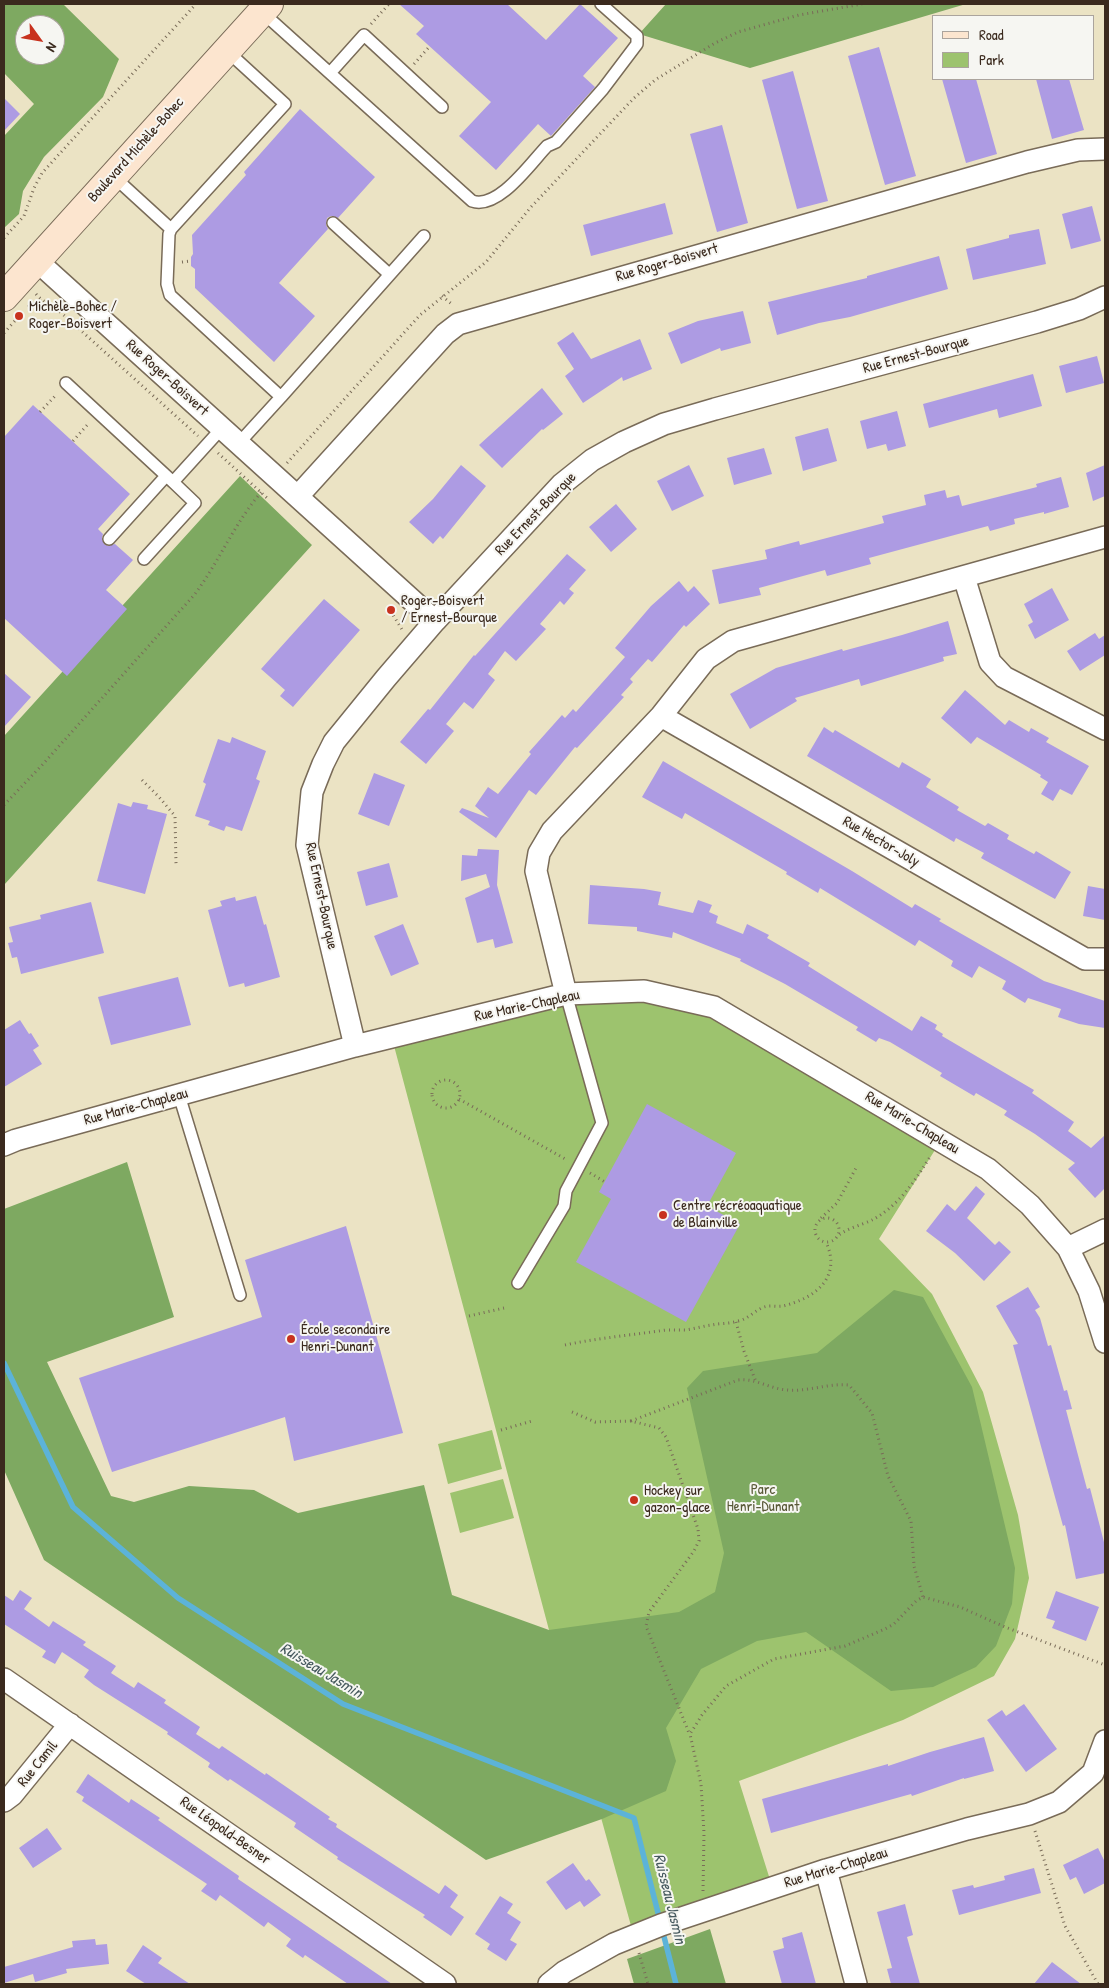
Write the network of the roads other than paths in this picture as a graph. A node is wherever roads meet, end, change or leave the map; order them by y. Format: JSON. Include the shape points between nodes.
{"nodes":[{"id":1,"x":601,"y":4,"type":"edge"},
{"id":2,"x":265,"y":8,"type":"edge"},
{"id":3,"x":226,"y":50,"type":"junction"},
{"id":4,"x":330,"y":73,"type":"junction"},
{"id":5,"x":442,"y":107,"type":"dead end"},
{"id":6,"x":1105,"y":149,"type":"edge"},
{"id":7,"x":113,"y":176,"type":"junction"},
{"id":8,"x":333,"y":223,"type":"dead end"},
{"id":9,"x":171,"y":229,"type":"junction"},
{"id":10,"x":424,"y":236,"type":"dead end"},
{"id":11,"x":37,"y":261,"type":"junction"},
{"id":12,"x":389,"y":274,"type":"junction"},
{"id":13,"x":4,"y":297,"type":"edge"},
{"id":14,"x":1105,"y":297,"type":"edge"},
{"id":15,"x":62,"y":387,"type":"road end"},
{"id":16,"x":281,"y":397,"type":"junction"},
{"id":17,"x":222,"y":428,"type":"junction"},
{"id":18,"x":239,"y":443,"type":"junction"},
{"id":19,"x":169,"y":479,"type":"junction"},
{"id":20,"x":298,"y":496,"type":"junction"},
{"id":21,"x":1105,"y":537,"type":"edge"},
{"id":22,"x":109,"y":539,"type":"dead end"},
{"id":23,"x":144,"y":559,"type":"dead end"},
{"id":24,"x":964,"y":577,"type":"junction"},
{"id":25,"x":435,"y":621,"type":"junction"},
{"id":26,"x":660,"y":716,"type":"junction"},
{"id":27,"x":1105,"y":729,"type":"edge"},
{"id":28,"x":1105,"y":959,"type":"edge"},
{"id":29,"x":566,"y":994,"type":"junction"},
{"id":30,"x":355,"y":1046,"type":"junction"},
{"id":31,"x":180,"y":1095,"type":"junction"},
{"id":32,"x":4,"y":1145,"type":"edge"},
{"id":33,"x":1105,"y":1230,"type":"edge"},
{"id":34,"x":1068,"y":1248,"type":"junction"},
{"id":35,"x":518,"y":1283,"type":"dead end"},
{"id":36,"x":240,"y":1295,"type":"dead end"},
{"id":37,"x":1105,"y":1342,"type":"edge"},
{"id":38,"x":4,"y":1679,"type":"edge"},
{"id":39,"x":70,"y":1724,"type":"junction"},
{"id":40,"x":1105,"y":1741,"type":"edge"},
{"id":41,"x":4,"y":1801,"type":"edge"},
{"id":42,"x":826,"y":1870,"type":"junction"},
{"id":43,"x":445,"y":1984,"type":"edge"},
{"id":44,"x":549,"y":1984,"type":"edge"},
{"id":45,"x":856,"y":1984,"type":"edge"}],
"edges":[{"from":1,"to":4,"type":"lane","via":[[637,36],[637,44],[556,142],[547,146],[505,191],[488,202],[472,201]]},
{"from":2,"to":3,"type":"street","name":"Boulevard Michèle-Bohec"},
{"from":2,"to":4,"type":"lane"},
{"from":3,"to":7,"type":"street","name":"Boulevard Michèle-Bohec"},
{"from":3,"to":9,"type":"lane","via":[[285,104]]},
{"from":4,"to":5,"type":"lane","via":[[364,35]]},
{"from":6,"to":20,"type":"street","name":"Rue Roger-Boisvert","via":[[1078,150],[1027,162],[458,324],[445,334]]},
{"from":7,"to":9,"type":"lane"},
{"from":7,"to":11,"type":"street","name":"Boulevard Michèle-Bohec"},
{"from":8,"to":12,"type":"lane"},
{"from":9,"to":16,"type":"lane","via":[[167,284],[170,295]]},
{"from":10,"to":12,"type":"lane"},
{"from":11,"to":13,"type":"street","name":"Boulevard Michèle-Bohec"},
{"from":11,"to":17,"type":"street","name":"Rue Roger-Boisvert"},
{"from":12,"to":16,"type":"lane"},
{"from":14,"to":25,"type":"street","name":"Rue Ernest-Bourque","via":[[1044,320],[715,408],[644,432],[592,460],[562,484]]},
{"from":15,"to":19,"type":"lane"},
{"from":16,"to":18,"type":"lane"},
{"from":17,"to":18,"type":"street","name":"Rue Roger-Boisvert"},
{"from":17,"to":19,"type":"lane"},
{"from":18,"to":20,"type":"street","name":"Rue Roger-Boisvert"},
{"from":19,"to":22,"type":"lane"},
{"from":19,"to":23,"type":"lane","via":[[195,503]]},
{"from":20,"to":25,"type":"street","name":"Rue Roger-Boisvert"},
{"from":21,"to":24,"type":"street"},
{"from":24,"to":26,"type":"street","via":[[733,641],[706,659]]},
{"from":24,"to":27,"type":"street","via":[[990,662],[1004,677]]},
{"from":25,"to":30,"type":"street","name":"Rue Ernest-Bourque","via":[[334,742],[312,792],[307,845]]},
{"from":26,"to":28,"type":"street","name":"Rue Hector-Joly","via":[[1085,959]]},
{"from":26,"to":29,"type":"street","via":[[552,831],[539,853],[536,871]]},
{"from":29,"to":30,"type":"street","name":"Rue Marie-Chapleau"},
{"from":29,"to":34,"type":"street","name":"Rue Marie-Chapleau","via":[[644,991],[714,1007],[988,1169],[1030,1205]]},
{"from":29,"to":35,"type":"lane","via":[[602,1123],[566,1191],[564,1206]]},
{"from":30,"to":31,"type":"street","name":"Rue Marie-Chapleau"},
{"from":31,"to":32,"type":"street","name":"Rue Marie-Chapleau"},
{"from":31,"to":36,"type":"lane"},
{"from":33,"to":34,"type":"street"},
{"from":34,"to":37,"type":"street","name":"Rue Marie-Chapleau","via":[[1089,1291]]},
{"from":38,"to":39,"type":"street","name":"Rue Léopold-Besner"},
{"from":39,"to":41,"type":"street","name":"Rue Camil"},
{"from":39,"to":43,"type":"street","name":"Rue Léopold-Besner"},
{"from":40,"to":42,"type":"street","name":"Rue Marie-Chapleau","via":[[1093,1773],[1059,1802],[1029,1814],[967,1828]]},
{"from":42,"to":44,"type":"street","name":"Rue Marie-Chapleau","via":[[635,1935],[564,1972]]},
{"from":42,"to":45,"type":"street"}]}
